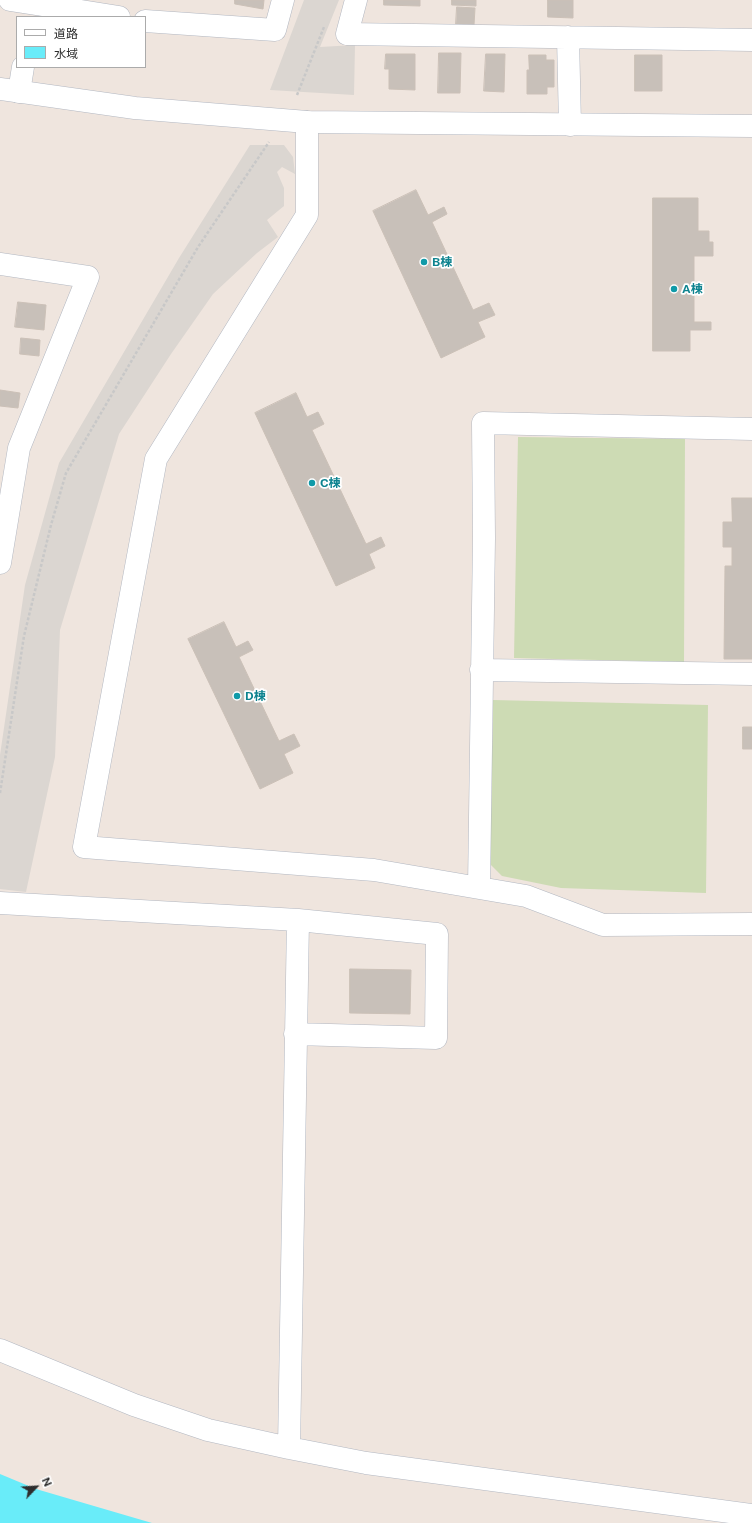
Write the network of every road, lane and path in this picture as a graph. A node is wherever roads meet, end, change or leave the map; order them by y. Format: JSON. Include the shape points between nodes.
{"nodes":[{"id":1,"x":10,"y":0,"type":"edge"},
{"id":2,"x":283,"y":0,"type":"edge"},
{"id":3,"x":356,"y":0,"type":"edge"},
{"id":4,"x":32,"y":11,"type":"edge"},
{"id":5,"x":104,"y":16,"type":"edge"},
{"id":6,"x":146,"y":21,"type":"edge"},
{"id":7,"x":326,"y":21,"type":"dead end"},
{"id":8,"x":568,"y":36,"type":"junction"},
{"id":9,"x":752,"y":40,"type":"edge"},
{"id":10,"x":23,"y":68,"type":"edge"},
{"id":11,"x":10,"y":90,"type":"edge"},
{"id":12,"x":297,"y":95,"type":"dead end"},
{"id":13,"x":307,"y":122,"type":"junction"},
{"id":14,"x":570,"y":125,"type":"junction"},
{"id":15,"x":752,"y":126,"type":"edge"},
{"id":16,"x":270,"y":141,"type":"dead end"},
{"id":17,"x":0,"y":264,"type":"edge"},
{"id":18,"x":752,"y":429,"type":"edge"},
{"id":19,"x":7,"y":478,"type":"edge"},
{"id":20,"x":0,"y":564,"type":"edge"},
{"id":21,"x":482,"y":670,"type":"junction"},
{"id":22,"x":752,"y":674,"type":"edge"},
{"id":23,"x":0,"y":793,"type":"edge"},
{"id":24,"x":479,"y":887,"type":"junction"},
{"id":25,"x":0,"y":903,"type":"edge"},
{"id":26,"x":298,"y":920,"type":"junction"},
{"id":27,"x":752,"y":924,"type":"edge"},
{"id":28,"x":295,"y":1034,"type":"junction"},
{"id":29,"x":0,"y":1350,"type":"edge"},
{"id":30,"x":288,"y":1448,"type":"junction"},
{"id":31,"x":752,"y":1515,"type":"edge"}],
"edges":[{"from":1,"to":4,"type":"street"},
{"from":2,"to":6,"type":"street","via":[[275,30]]},
{"from":3,"to":8,"type":"street","via":[[347,34]]},
{"from":4,"to":5,"type":"street"},
{"from":7,"to":12,"type":"path"},
{"from":8,"to":9,"type":"street"},
{"from":8,"to":14,"type":"street"},
{"from":10,"to":11,"type":"street"},
{"from":11,"to":13,"type":"street","via":[[135,108]]},
{"from":13,"to":14,"type":"street"},
{"from":13,"to":24,"type":"street","via":[[307,215],[156,459],[84,847],[374,870]]},
{"from":14,"to":15,"type":"street"},
{"from":16,"to":23,"type":"path","via":[[198,247],[66,473],[50,525],[24,636]]},
{"from":17,"to":19,"type":"street","via":[[88,277]]},
{"from":18,"to":21,"type":"street","via":[[483,424]]},
{"from":19,"to":20,"type":"street"},
{"from":21,"to":22,"type":"street"},
{"from":21,"to":24,"type":"street"},
{"from":24,"to":27,"type":"street","via":[[526,896],[603,925]]},
{"from":25,"to":26,"type":"street"},
{"from":26,"to":28,"type":"street"},
{"from":26,"to":28,"type":"street","via":[[437,934],[436,1038]]},
{"from":28,"to":30,"type":"street"},
{"from":29,"to":30,"type":"street","via":[[134,1405],[208,1430]]},
{"from":30,"to":31,"type":"street","via":[[366,1463]]}]}
